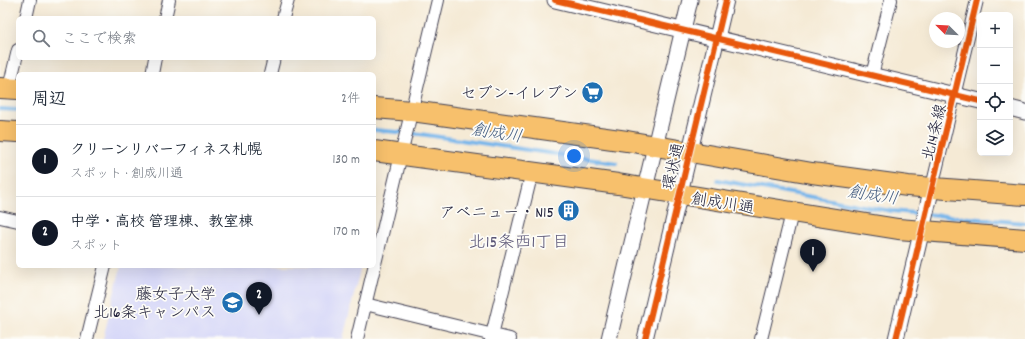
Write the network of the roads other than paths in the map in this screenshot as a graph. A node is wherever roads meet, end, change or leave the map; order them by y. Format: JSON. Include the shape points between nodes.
{"nodes":[{"id":1,"x":30,"y":0,"type":"edge"},
{"id":2,"x":169,"y":0,"type":"edge"},
{"id":3,"x":288,"y":0,"type":"edge"},
{"id":4,"x":438,"y":0,"type":"edge"},
{"id":5,"x":555,"y":0,"type":"edge"},
{"id":6,"x":690,"y":0,"type":"edge"},
{"id":7,"x":726,"y":0,"type":"edge"},
{"id":8,"x":891,"y":0,"type":"edge"},
{"id":9,"x":977,"y":0,"type":"edge"},
{"id":10,"x":26,"y":16,"type":"edge"},
{"id":11,"x":165,"y":16,"type":"edge"},
{"id":12,"x":284,"y":16,"type":"edge"},
{"id":13,"x":682,"y":31,"type":"junction"},
{"id":14,"x":716,"y":39,"type":"junction"},
{"id":15,"x":16,"y":58,"type":"edge"},
{"id":16,"x":156,"y":60,"type":"edge"},
{"id":17,"x":274,"y":60,"type":"edge"},
{"id":18,"x":152,"y":72,"type":"edge"},
{"id":19,"x":270,"y":72,"type":"edge"},
{"id":20,"x":872,"y":76,"type":"junction"},
{"id":21,"x":9,"y":88,"type":"edge"},
{"id":22,"x":955,"y":94,"type":"junction"},
{"id":23,"x":977,"y":100,"type":"edge"},
{"id":24,"x":376,"y":108,"type":"edge"},
{"id":25,"x":1013,"y":109,"type":"edge"},
{"id":26,"x":1025,"y":112,"type":"edge"},
{"id":27,"x":411,"y":116,"type":"junction"},
{"id":28,"x":655,"y":146,"type":"junction"},
{"id":29,"x":403,"y":148,"type":"junction"},
{"id":30,"x":376,"y":151,"type":"edge"},
{"id":31,"x":689,"y":151,"type":"junction"},
{"id":32,"x":532,"y":172,"type":"junction"},
{"id":33,"x":644,"y":189,"type":"junction"},
{"id":34,"x":931,"y":194,"type":"junction"},
{"id":35,"x":679,"y":195,"type":"junction"},
{"id":36,"x":1025,"y":195,"type":"edge"},
{"id":37,"x":792,"y":213,"type":"junction"},
{"id":38,"x":0,"y":217,"type":"edge"},
{"id":39,"x":16,"y":221,"type":"edge"},
{"id":40,"x":923,"y":226,"type":"junction"},
{"id":41,"x":1025,"y":239,"type":"edge"},
{"id":42,"x":376,"y":259,"type":"edge"},
{"id":43,"x":105,"y":268,"type":"edge"},
{"id":44,"x":374,"y":268,"type":"edge"},
{"id":45,"x":365,"y":304,"type":"junction"},
{"id":46,"x":492,"y":337,"type":"edge"},
{"id":47,"x":87,"y":339,"type":"edge"},
{"id":48,"x":357,"y":339,"type":"edge"},
{"id":49,"x":510,"y":339,"type":"edge"},
{"id":50,"x":609,"y":339,"type":"edge"},
{"id":51,"x":645,"y":339,"type":"edge"},
{"id":52,"x":762,"y":339,"type":"edge"},
{"id":53,"x":896,"y":339,"type":"edge"}],
"edges":[{"from":1,"to":10,"type":"street"},
{"from":2,"to":11,"type":"street"},
{"from":3,"to":12,"type":"street"},
{"from":4,"to":27,"type":"street"},
{"from":5,"to":13,"type":"street"},
{"from":6,"to":13,"type":"street","name":"環状通"},
{"from":7,"to":14,"type":"street","name":"環状通"},
{"from":8,"to":20,"type":"street"},
{"from":9,"to":22,"type":"street","name":"北14条線"},
{"from":13,"to":14,"type":"street"},
{"from":13,"to":28,"type":"street","name":"環状通"},
{"from":14,"to":20,"type":"street"},
{"from":14,"to":31,"type":"street","name":"環状通"},
{"from":15,"to":21,"type":"street"},
{"from":16,"to":18,"type":"street"},
{"from":17,"to":19,"type":"street"},
{"from":20,"to":22,"type":"street"},
{"from":22,"to":23,"type":"street"},
{"from":22,"to":34,"type":"street","name":"北14条線"},
{"from":24,"to":27,"type":"highway"},
{"from":25,"to":26,"type":"street"},
{"from":27,"to":28,"type":"highway"},
{"from":27,"to":29,"type":"street"},
{"from":28,"to":31,"type":"highway"},
{"from":28,"to":33,"type":"street","name":"環状通"},
{"from":29,"to":30,"type":"highway","name":"創成川通"},
{"from":29,"to":32,"type":"highway","name":"創成川通"},
{"from":29,"to":42,"type":"street"},
{"from":31,"to":34,"type":"highway"},
{"from":31,"to":35,"type":"street","name":"環状通"},
{"from":32,"to":33,"type":"highway","name":"創成川通"},
{"from":32,"to":46,"type":"street"},
{"from":33,"to":35,"type":"highway","name":"創成川通"},
{"from":33,"to":50,"type":"street","name":"環状通"},
{"from":34,"to":36,"type":"highway"},
{"from":34,"to":40,"type":"street"},
{"from":35,"to":37,"type":"highway","name":"創成川通"},
{"from":35,"to":51,"type":"street","name":"環状通"},
{"from":37,"to":40,"type":"highway","name":"創成川通"},
{"from":37,"to":52,"type":"street"},
{"from":38,"to":39,"type":"street"},
{"from":40,"to":41,"type":"highway","name":"創成川通"},
{"from":40,"to":53,"type":"street"},
{"from":43,"to":47,"type":"street"},
{"from":44,"to":45,"type":"street"},
{"from":45,"to":46,"type":"street"},
{"from":45,"to":48,"type":"street"},
{"from":46,"to":49,"type":"street"}]}
